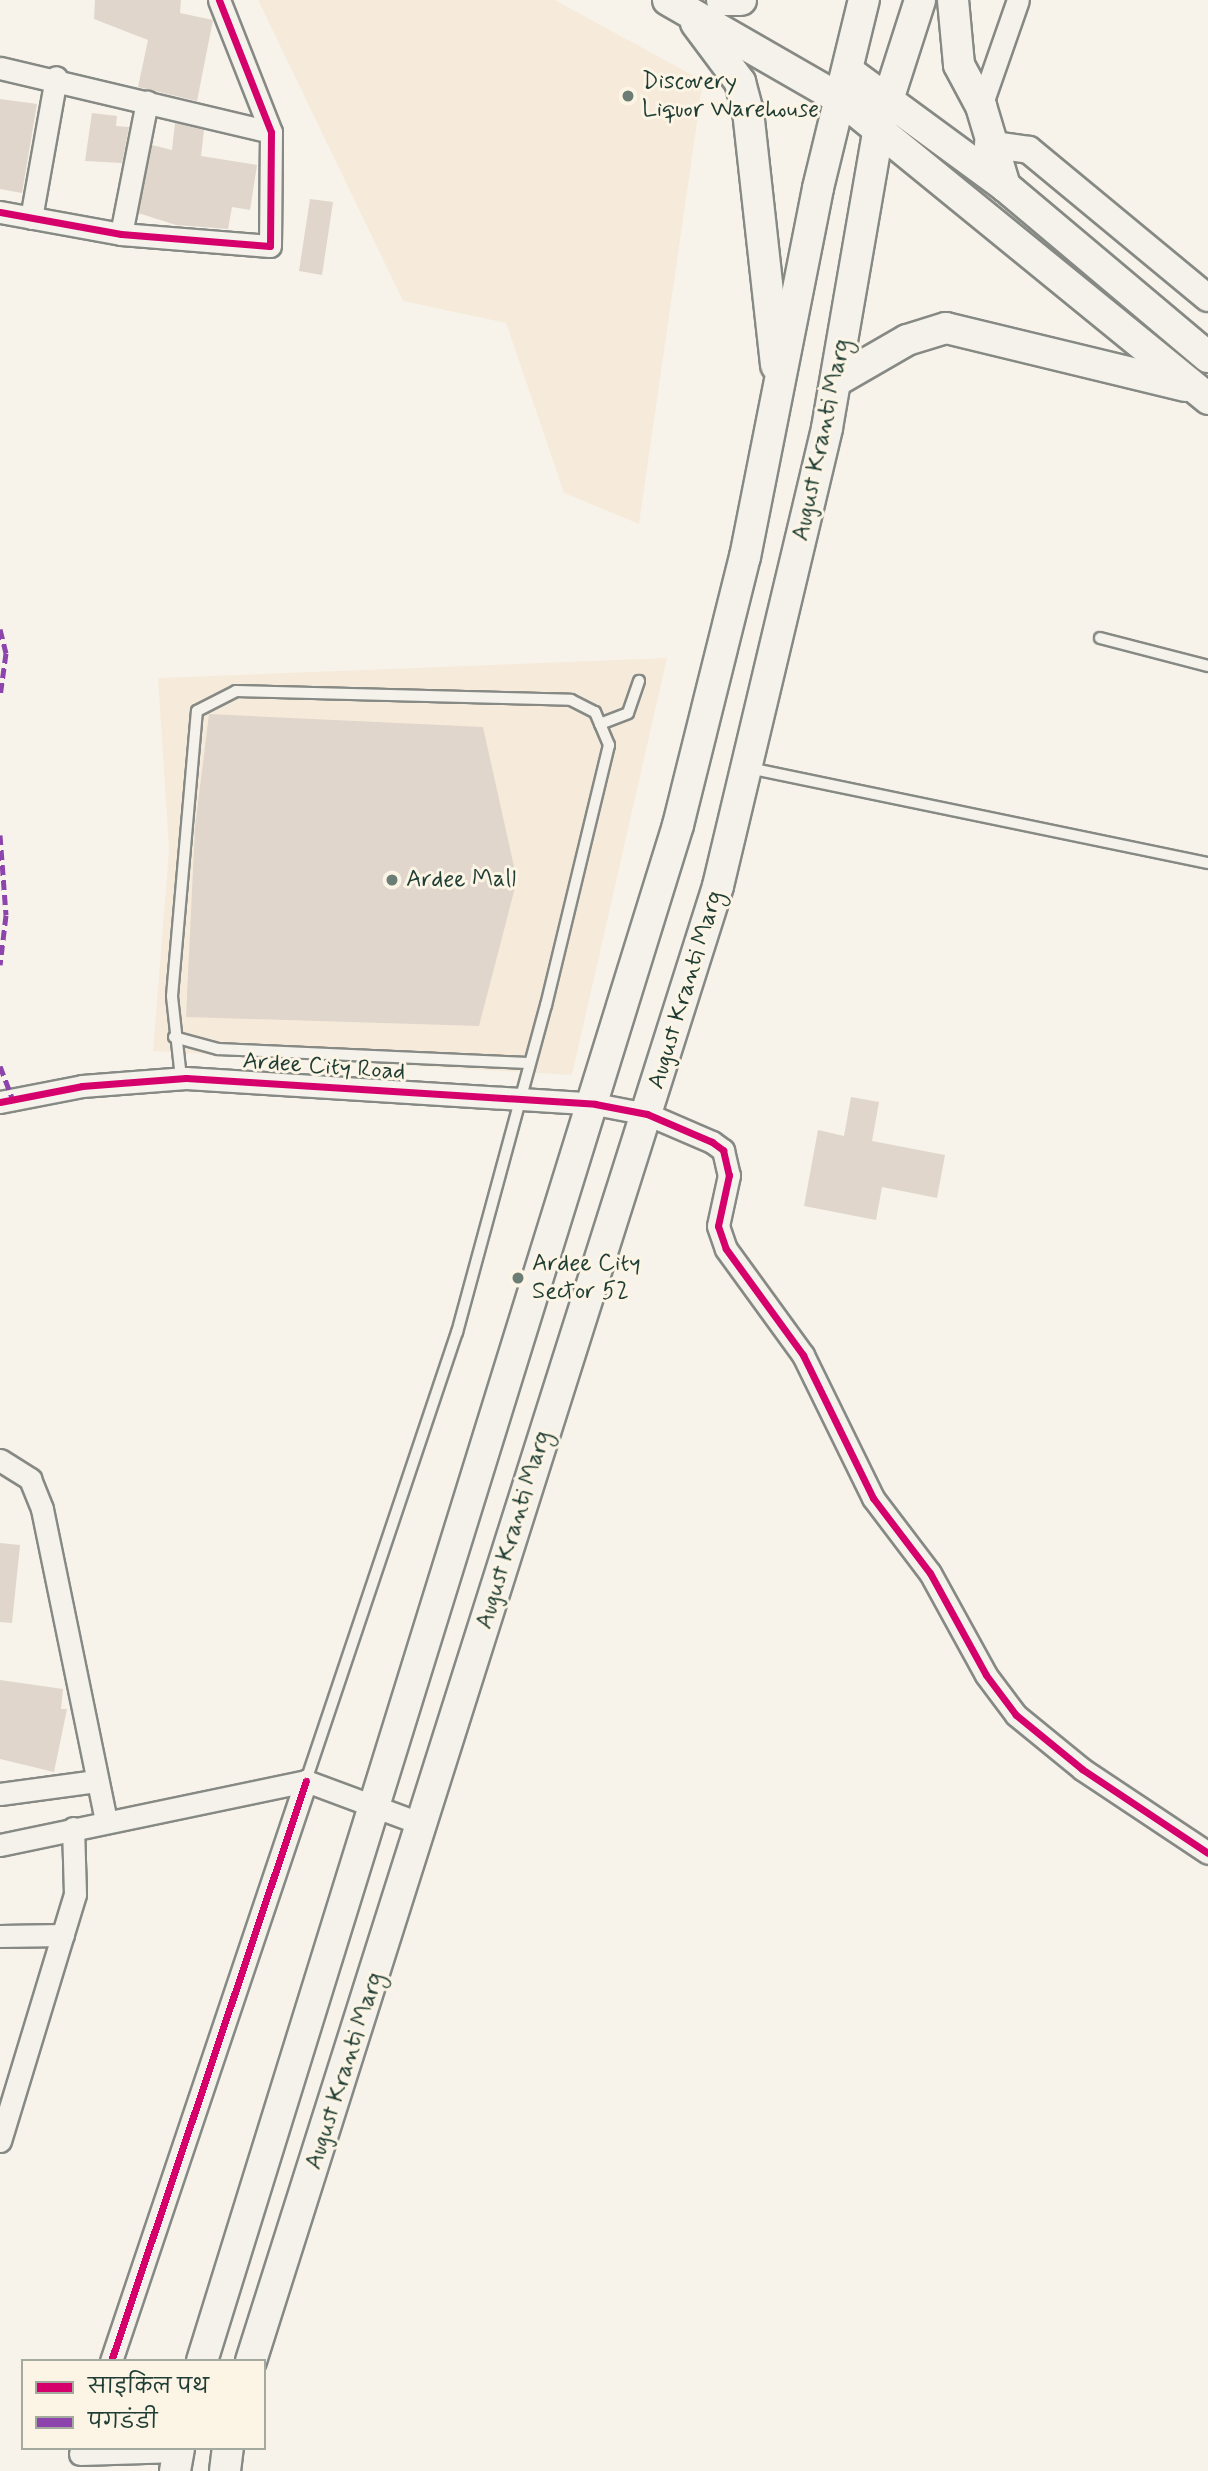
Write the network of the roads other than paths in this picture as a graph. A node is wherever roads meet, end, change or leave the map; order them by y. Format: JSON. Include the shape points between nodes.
{"nodes":[{"id":1,"x":219,"y":0,"type":"edge"},
{"id":2,"x":722,"y":0,"type":"edge"},
{"id":3,"x":741,"y":0,"type":"edge"},
{"id":4,"x":864,"y":0,"type":"edge"},
{"id":5,"x":920,"y":0,"type":"edge"},
{"id":6,"x":953,"y":0,"type":"edge"},
{"id":7,"x":1018,"y":0,"type":"edge"},
{"id":8,"x":673,"y":3,"type":"edge"},
{"id":9,"x":0,"y":68,"type":"edge"},
{"id":10,"x":848,"y":71,"type":"junction"},
{"id":11,"x":56,"y":77,"type":"junction"},
{"id":12,"x":888,"y":95,"type":"junction"},
{"id":13,"x":842,"y":100,"type":"junction"},
{"id":14,"x":148,"y":102,"type":"junction"},
{"id":15,"x":981,"y":106,"type":"junction"},
{"id":16,"x":879,"y":128,"type":"junction"},
{"id":17,"x":271,"y":132,"type":"junction"},
{"id":18,"x":988,"y":144,"type":"junction"},
{"id":19,"x":1006,"y":187,"type":"junction"},
{"id":20,"x":0,"y":212,"type":"edge"},
{"id":21,"x":31,"y":218,"type":"junction"},
{"id":22,"x":121,"y":234,"type":"junction"},
{"id":23,"x":1208,"y":298,"type":"edge"},
{"id":24,"x":1208,"y":357,"type":"edge"},
{"id":25,"x":836,"y":381,"type":"junction"},
{"id":26,"x":1202,"y":394,"type":"edge"},
{"id":27,"x":779,"y":400,"type":"junction"},
{"id":28,"x":1100,"y":638,"type":"dead end"},
{"id":29,"x":1208,"y":666,"type":"edge"},
{"id":30,"x":639,"y":681,"type":"dead end"},
{"id":31,"x":600,"y":724,"type":"junction"},
{"id":32,"x":747,"y":768,"type":"junction"},
{"id":33,"x":1208,"y":863,"type":"edge"},
{"id":34,"x":174,"y":1037,"type":"junction"},
{"id":35,"x":528,"y":1063,"type":"junction"},
{"id":36,"x":181,"y":1078,"type":"junction"},
{"id":37,"x":517,"y":1099,"type":"junction"},
{"id":38,"x":0,"y":1102,"type":"edge"},
{"id":39,"x":595,"y":1104,"type":"junction"},
{"id":40,"x":647,"y":1114,"type":"junction"},
{"id":41,"x":0,"y":1460,"type":"edge"},
{"id":42,"x":96,"y":1781,"type":"junction"},
{"id":43,"x":306,"y":1781,"type":"junction"},
{"id":44,"x":0,"y":1794,"type":"edge"},
{"id":45,"x":378,"y":1806,"type":"junction"},
{"id":46,"x":106,"y":1820,"type":"junction"},
{"id":47,"x":424,"y":1825,"type":"junction"},
{"id":48,"x":73,"y":1828,"type":"junction"},
{"id":49,"x":0,"y":1845,"type":"edge"},
{"id":50,"x":1208,"y":1853,"type":"edge"},
{"id":51,"x":63,"y":1935,"type":"junction"},
{"id":52,"x":0,"y":1936,"type":"edge"},
{"id":53,"x":5,"y":2107,"type":"edge"},
{"id":54,"x":0,"y":2141,"type":"edge"},
{"id":55,"x":112,"y":2359,"type":"edge"},
{"id":56,"x":203,"y":2359,"type":"edge"},
{"id":57,"x":252,"y":2359,"type":"edge"},
{"id":58,"x":228,"y":2450,"type":"edge"},
{"id":59,"x":177,"y":2457,"type":"edge"},
{"id":60,"x":79,"y":2458,"type":"edge"},
{"id":61,"x":225,"y":2471,"type":"edge"}],
"edges":[{"from":1,"to":17,"type":"street"},
{"from":2,"to":3,"type":"main road"},
{"from":4,"to":10,"type":"main road","name":"August Kranti Marg"},
{"from":5,"to":12,"type":"main road","name":"August Kranti Marg"},
{"from":6,"to":15,"type":"main road","via":[[959,65]]},
{"from":7,"to":15,"type":"street"},
{"from":8,"to":13,"type":"main road"},
{"from":8,"to":27,"type":"main road","via":[[733,73],[748,110]]},
{"from":9,"to":11,"type":"street"},
{"from":10,"to":12,"type":"main road"},
{"from":10,"to":13,"type":"main road","name":"August Kranti Marg"},
{"from":11,"to":14,"type":"street"},
{"from":11,"to":21,"type":"street"},
{"from":12,"to":16,"type":"main road","name":"August Kranti Marg"},
{"from":12,"to":19,"type":"main road"},
{"from":13,"to":16,"type":"main road"},
{"from":13,"to":27,"type":"main road","name":"August Kranti Marg","via":[[818,188]]},
{"from":14,"to":17,"type":"street"},
{"from":14,"to":22,"type":"street"},
{"from":15,"to":18,"type":"main road"},
{"from":16,"to":25,"type":"main road","name":"August Kranti Marg"},
{"from":16,"to":26,"type":"main road"},
{"from":17,"to":22,"type":"street","via":[[270,246]]},
{"from":18,"to":19,"type":"main road"},
{"from":18,"to":23,"type":"street","via":[[1016,144],[1038,157]]},
{"from":19,"to":24,"type":"main road"},
{"from":20,"to":21,"type":"street"},
{"from":21,"to":22,"type":"street"},
{"from":25,"to":26,"type":"main road","via":[[907,340],[946,328]]},
{"from":25,"to":32,"type":"main road","name":"August Kranti Marg"},
{"from":27,"to":39,"type":"main road","name":"August Kranti Marg","via":[[678,825]]},
{"from":28,"to":29,"type":"lane"},
{"from":30,"to":31,"type":"lane","via":[[628,713]]},
{"from":31,"to":34,"type":"lane","via":[[595,712],[571,700],[236,691],[197,711]]},
{"from":31,"to":35,"type":"lane","via":[[609,745]]},
{"from":32,"to":33,"type":"lane"},
{"from":32,"to":40,"type":"main road","name":"August Kranti Marg","via":[[719,886]]},
{"from":34,"to":35,"type":"lane","via":[[218,1049]]},
{"from":34,"to":36,"type":"lane"},
{"from":35,"to":37,"type":"lane"},
{"from":36,"to":37,"type":"street","name":"Ardee City Road"},
{"from":36,"to":38,"type":"street","name":"Ardee City Road","via":[[82,1086]]},
{"from":37,"to":39,"type":"street","name":"Ardee City Road"},
{"from":37,"to":43,"type":"lane","via":[[457,1332]]},
{"from":39,"to":40,"type":"street","name":"Ardee City Road"},
{"from":39,"to":45,"type":"main road","name":"August Kranti Marg"},
{"from":40,"to":47,"type":"main road","name":"August Kranti Marg"},
{"from":40,"to":50,"type":"street","name":"Ardee City Road","via":[[723,1150],[729,1175],[718,1226],[726,1249],[803,1355],[873,1498],[930,1573],[1016,1715],[1082,1769]]},
{"from":41,"to":42,"type":"street","via":[[30,1479],[42,1508]]},
{"from":42,"to":44,"type":"street"},
{"from":42,"to":46,"type":"street"},
{"from":43,"to":45,"type":"street"},
{"from":43,"to":46,"type":"street"},
{"from":43,"to":55,"type":"street"},
{"from":45,"to":47,"type":"street"},
{"from":45,"to":56,"type":"main road","name":"August Kranti Marg"},
{"from":46,"to":48,"type":"street"},
{"from":47,"to":57,"type":"main road","name":"August Kranti Marg"},
{"from":48,"to":49,"type":"street"},
{"from":48,"to":51,"type":"street","via":[[75,1894]]},
{"from":51,"to":52,"type":"street"},
{"from":51,"to":53,"type":"street"},
{"from":53,"to":54,"type":"street"},
{"from":58,"to":61,"type":"main road"},
{"from":59,"to":60,"type":"street"}]}
